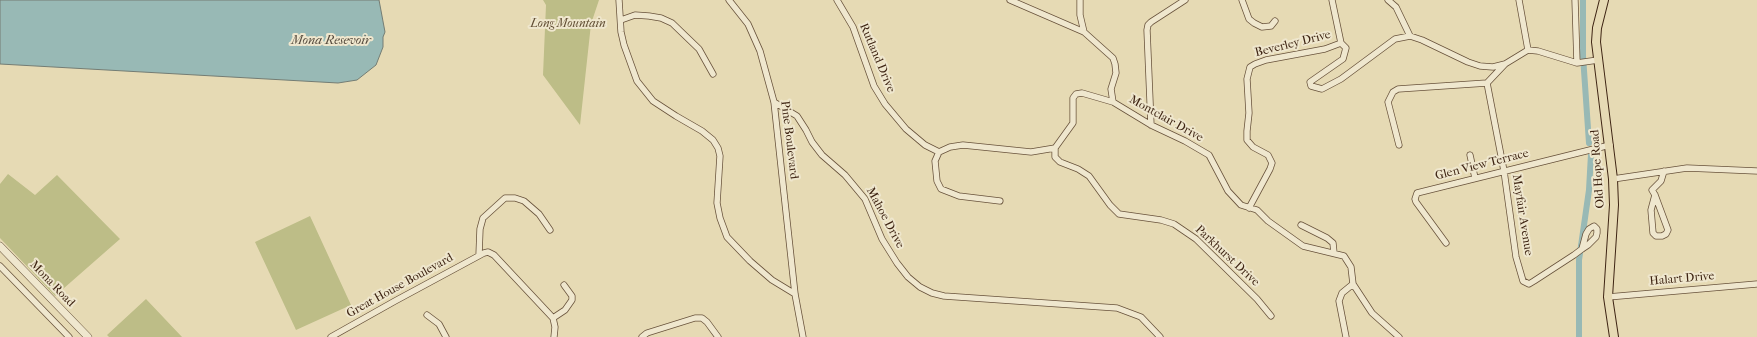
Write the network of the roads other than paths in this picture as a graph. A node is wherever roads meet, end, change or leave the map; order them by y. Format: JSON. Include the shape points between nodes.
{"nodes":[{"id":1,"x":619,"y":0,"type":"edge"},
{"id":2,"x":729,"y":0,"type":"edge"},
{"id":3,"x":837,"y":0,"type":"edge"},
{"id":4,"x":1010,"y":0,"type":"edge"},
{"id":5,"x":1080,"y":0,"type":"edge"},
{"id":6,"x":1185,"y":0,"type":"edge"},
{"id":7,"x":1242,"y":0,"type":"edge"},
{"id":8,"x":1332,"y":0,"type":"edge"},
{"id":9,"x":1390,"y":0,"type":"edge"},
{"id":10,"x":1519,"y":0,"type":"edge"},
{"id":11,"x":1575,"y":0,"type":"edge"},
{"id":12,"x":1604,"y":0,"type":"edge"},
{"id":13,"x":621,"y":20,"type":"junction"},
{"id":14,"x":1275,"y":21,"type":"dead end"},
{"id":15,"x":1084,"y":32,"type":"junction"},
{"id":16,"x":1410,"y":36,"type":"junction"},
{"id":17,"x":1341,"y":43,"type":"junction"},
{"id":18,"x":1528,"y":50,"type":"junction"},
{"id":19,"x":1594,"y":61,"type":"junction"},
{"id":20,"x":1578,"y":63,"type":"junction"},
{"id":21,"x":1505,"y":64,"type":"junction"},
{"id":22,"x":713,"y":74,"type":"dead end"},
{"id":23,"x":1487,"y":83,"type":"junction"},
{"id":24,"x":774,"y":102,"type":"junction"},
{"id":25,"x":1113,"y":102,"type":"junction"},
{"id":26,"x":1151,"y":125,"type":"junction"},
{"id":27,"x":1399,"y":145,"type":"dead end"},
{"id":28,"x":1610,"y":145,"type":"junction"},
{"id":29,"x":1054,"y":148,"type":"junction"},
{"id":30,"x":939,"y":152,"type":"junction"},
{"id":31,"x":1470,"y":154,"type":"dead end"},
{"id":32,"x":1504,"y":171,"type":"junction"},
{"id":33,"x":1664,"y":171,"type":"junction"},
{"id":34,"x":1757,"y":171,"type":"edge"},
{"id":35,"x":1475,"y":178,"type":"junction"},
{"id":36,"x":1613,"y":180,"type":"junction"},
{"id":37,"x":1655,"y":195,"type":"junction"},
{"id":38,"x":1000,"y":201,"type":"dead end"},
{"id":39,"x":1249,"y":208,"type":"junction"},
{"id":40,"x":1301,"y":226,"type":"dead end"},
{"id":41,"x":550,"y":230,"type":"dead end"},
{"id":42,"x":1446,"y":243,"type":"dead end"},
{"id":43,"x":0,"y":246,"type":"edge"},
{"id":44,"x":1582,"y":250,"type":"dead end"},
{"id":45,"x":1334,"y":253,"type":"junction"},
{"id":46,"x":479,"y":255,"type":"junction"},
{"id":47,"x":0,"y":266,"type":"edge"},
{"id":48,"x":1353,"y":284,"type":"junction"},
{"id":49,"x":1757,"y":284,"type":"edge"},
{"id":50,"x":564,"y":285,"type":"dead end"},
{"id":51,"x":795,"y":294,"type":"junction"},
{"id":52,"x":1608,"y":297,"type":"junction"},
{"id":53,"x":427,"y":316,"type":"dead end"},
{"id":54,"x":1271,"y":316,"type":"dead end"},
{"id":55,"x":553,"y":318,"type":"junction"},
{"id":56,"x":69,"y":337,"type":"edge"},
{"id":57,"x":88,"y":337,"type":"edge"},
{"id":58,"x":331,"y":337,"type":"edge"},
{"id":59,"x":446,"y":337,"type":"edge"},
{"id":60,"x":554,"y":337,"type":"edge"},
{"id":61,"x":642,"y":337,"type":"edge"},
{"id":62,"x":718,"y":337,"type":"edge"},
{"id":63,"x":803,"y":337,"type":"edge"},
{"id":64,"x":1160,"y":337,"type":"edge"},
{"id":65,"x":1346,"y":337,"type":"edge"},
{"id":66,"x":1399,"y":337,"type":"edge"},
{"id":67,"x":1614,"y":337,"type":"edge"}],
"edges":[{"from":1,"to":13,"type":"street"},
{"from":2,"to":24,"type":"street","name":"Pine Boulevard","via":[[748,24],[760,51]]},
{"from":3,"to":30,"type":"street","name":"Rutland Drive","via":[[853,28],[874,86],[884,104],[924,145]]},
{"from":4,"to":15,"type":"street","name":"Montclair Drive"},
{"from":5,"to":15,"type":"street"},
{"from":6,"to":26,"type":"street","via":[[1148,26]]},
{"from":7,"to":14,"type":"street","via":[[1249,19],[1254,23],[1262,28],[1271,26]]},
{"from":8,"to":17,"type":"street"},
{"from":9,"to":16,"type":"street","via":[[1396,6]]},
{"from":10,"to":18,"type":"street"},
{"from":11,"to":20,"type":"street"},
{"from":12,"to":19,"type":"main road","name":"Old Hope Road","via":[[1597,28]]},
{"from":13,"to":22,"type":"street","via":[[649,16],[672,23],[699,49]]},
{"from":13,"to":51,"type":"street","via":[[621,32],[630,65],[644,91],[654,101],[702,131],[718,148],[720,156],[716,203],[727,237],[755,266]]},
{"from":15,"to":25,"type":"street","name":"Montclair Drive","via":[[1112,58],[1115,64],[1116,73],[1111,89]]},
{"from":16,"to":17,"type":"street","name":"Beverley Drive","via":[[1395,39],[1328,86],[1322,89],[1311,86],[1311,80],[1343,59],[1346,48]]},
{"from":16,"to":21,"type":"street","via":[[1480,66],[1493,67]]},
{"from":17,"to":39,"type":"street","name":"Beverley Drive","via":[[1325,49],[1266,60],[1250,67],[1247,79],[1250,113],[1247,140],[1249,145],[1268,155],[1272,163]]},
{"from":18,"to":20,"type":"street","via":[[1538,50]]},
{"from":18,"to":21,"type":"street"},
{"from":19,"to":20,"type":"street"},
{"from":19,"to":28,"type":"main road","name":"Old Hope Road"},
{"from":21,"to":23,"type":"street"},
{"from":23,"to":27,"type":"street","via":[[1404,88],[1393,92],[1388,102]]},
{"from":23,"to":32,"type":"street","name":"Mayfair Avenue"},
{"from":24,"to":51,"type":"street","name":"Pine Boulevard"},
{"from":24,"to":64,"type":"street","name":"Mahoe Drive","via":[[797,116],[822,155],[845,175],[861,194],[882,239],[897,263],[908,277],[920,286],[944,296],[1117,308],[1141,317]]},
{"from":25,"to":26,"type":"street","name":"Montclair Drive"},
{"from":25,"to":29,"type":"street","via":[[1082,93],[1076,94],[1073,98],[1071,126]]},
{"from":26,"to":39,"type":"street","name":"Montclair Drive","via":[[1209,155],[1228,191],[1241,205]]},
{"from":28,"to":32,"type":"street","name":"Glen View Terrace"},
{"from":28,"to":36,"type":"main road","name":"Old Hope Road"},
{"from":29,"to":30,"type":"street","via":[[1031,152],[963,145]]},
{"from":29,"to":54,"type":"street","name":"Parkhurst Drive","via":[[1055,157],[1089,176],[1119,214],[1174,224],[1196,239]]},
{"from":30,"to":38,"type":"street","via":[[935,161],[937,181],[941,189],[959,196]]},
{"from":31,"to":35,"type":"street"},
{"from":32,"to":35,"type":"street","name":"Glen View Terrace"},
{"from":32,"to":44,"type":"street","name":"Mayfair Avenue","via":[[1516,257],[1523,280],[1529,284]]},
{"from":33,"to":34,"type":"street","via":[[1687,168]]},
{"from":33,"to":36,"type":"street"},
{"from":33,"to":37,"type":"street","via":[[1661,181],[1652,190]]},
{"from":35,"to":42,"type":"street","name":"Glen View Terrace","via":[[1417,193],[1416,202]]},
{"from":36,"to":52,"type":"main road","name":"Old Hope Road","via":[[1614,205]]},
{"from":37,"to":37,"type":"street","via":[[1668,230],[1662,236],[1652,233],[1651,210]]},
{"from":39,"to":45,"type":"street","name":"Montclair Drive","via":[[1257,210],[1268,221],[1304,246]]},
{"from":40,"to":45,"type":"street","via":[[1328,238],[1333,243]]},
{"from":41,"to":46,"type":"street","via":[[539,214],[524,200],[505,198],[483,218]]},
{"from":43,"to":57,"type":"street","name":"Mona Road"},
{"from":45,"to":48,"type":"street","via":[[1344,256],[1351,267]]},
{"from":46,"to":55,"type":"street","via":[[488,252],[494,254]]},
{"from":46,"to":58,"type":"street","name":"Great House Boulevard"},
{"from":47,"to":56,"type":"street"},
{"from":48,"to":65,"type":"street","via":[[1342,293],[1339,301]]},
{"from":48,"to":66,"type":"street","via":[[1372,313]]},
{"from":49,"to":52,"type":"street","name":"Halart Drive"},
{"from":50,"to":55,"type":"street","via":[[572,300],[565,310]]},
{"from":51,"to":63,"type":"street","name":"Pine Boulevard"},
{"from":52,"to":67,"type":"main road","name":"Old Hope Road"},
{"from":53,"to":59,"type":"street","via":[[439,324]]},
{"from":55,"to":60,"type":"street"},
{"from":61,"to":62,"type":"street","via":[[647,333],[702,318]]}]}
